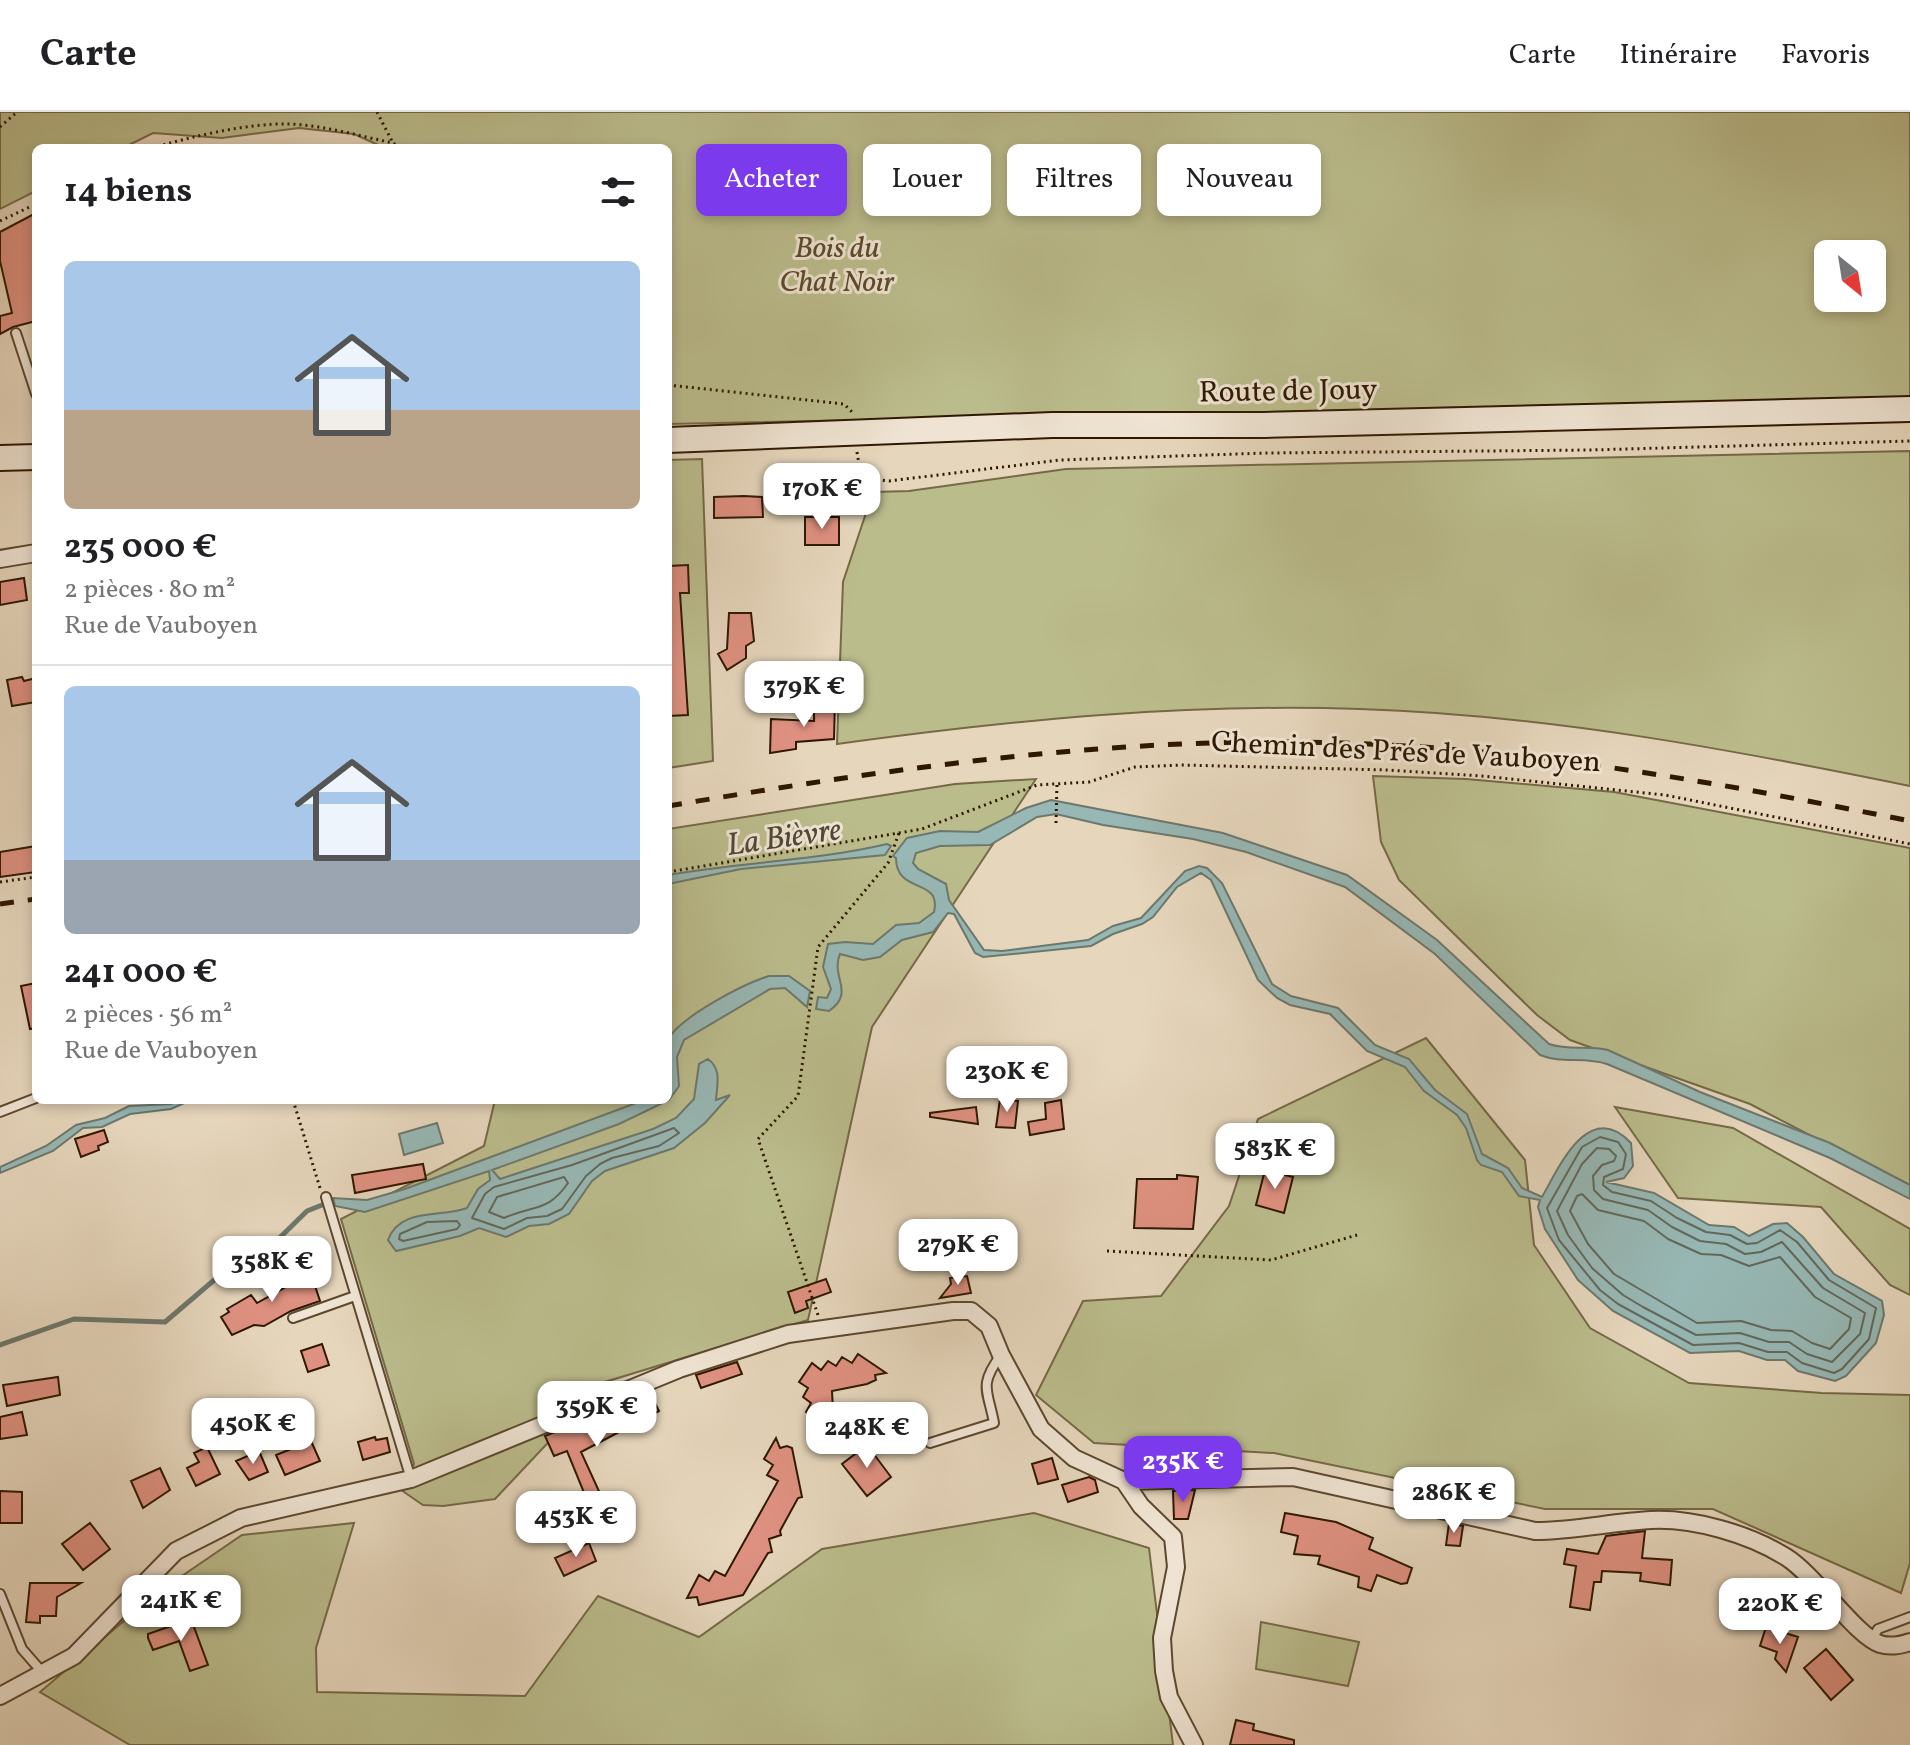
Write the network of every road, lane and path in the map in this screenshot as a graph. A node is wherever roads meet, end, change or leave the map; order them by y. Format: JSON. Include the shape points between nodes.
{"nodes":[{"id":1,"x":17,"y":112,"type":"edge"},
{"id":2,"x":377,"y":112,"type":"edge"},
{"id":3,"x":0,"y":127,"type":"edge"},
{"id":4,"x":393,"y":143,"type":"joint"},
{"id":5,"x":167,"y":144,"type":"edge"},
{"id":6,"x":32,"y":206,"type":"edge"},
{"id":7,"x":0,"y":221,"type":"edge"},
{"id":8,"x":16,"y":333,"type":"dead end"},
{"id":9,"x":32,"y":382,"type":"edge"},
{"id":10,"x":672,"y":385,"type":"edge"},
{"id":11,"x":844,"y":404,"type":"dead end"},
{"id":12,"x":1910,"y":409,"type":"edge"},
{"id":13,"x":856,"y":431,"type":"junction"},
{"id":14,"x":672,"y":440,"type":"edge"},
{"id":15,"x":1910,"y":441,"type":"edge"},
{"id":16,"x":32,"y":457,"type":"edge"},
{"id":17,"x":0,"y":458,"type":"edge"},
{"id":18,"x":32,"y":554,"type":"edge"},
{"id":19,"x":0,"y":559,"type":"edge"},
{"id":20,"x":1057,"y":783,"type":"junction"},
{"id":21,"x":1056,"y":823,"type":"dead end"},
{"id":22,"x":899,"y":833,"type":"junction"},
{"id":23,"x":1910,"y":844,"type":"edge"},
{"id":24,"x":672,"y":871,"type":"edge"},
{"id":25,"x":32,"y":878,"type":"edge"},
{"id":26,"x":0,"y":882,"type":"edge"},
{"id":27,"x":32,"y":1100,"type":"edge"},
{"id":28,"x":294,"y":1104,"type":"edge"},
{"id":29,"x":0,"y":1112,"type":"edge"},
{"id":30,"x":327,"y":1202,"type":"joint"},
{"id":31,"x":1357,"y":1235,"type":"dead end"},
{"id":32,"x":1107,"y":1251,"type":"dead end"},
{"id":33,"x":355,"y":1296,"type":"junction"},
{"id":34,"x":293,"y":1318,"type":"dead end"},
{"id":35,"x":822,"y":1327,"type":"junction"},
{"id":36,"x":1001,"y":1355,"type":"junction"},
{"id":37,"x":930,"y":1443,"type":"dead end"},
{"id":38,"x":411,"y":1479,"type":"junction"},
{"id":39,"x":1124,"y":1481,"type":"junction"},
{"id":40,"x":0,"y":1594,"type":"edge"},
{"id":41,"x":1909,"y":1618,"type":"edge"},
{"id":42,"x":1872,"y":1639,"type":"junction"},
{"id":43,"x":1910,"y":1642,"type":"edge"},
{"id":44,"x":43,"y":1674,"type":"junction"},
{"id":45,"x":0,"y":1696,"type":"edge"},
{"id":46,"x":1194,"y":1745,"type":"edge"}],
"edges":[{"from":1,"to":3,"type":"path"},
{"from":2,"to":4,"type":"path"},
{"from":4,"to":5,"type":"path","via":[[286,124]]},
{"from":6,"to":7,"type":"path"},
{"from":8,"to":9,"type":"lane"},
{"from":10,"to":11,"type":"path"},
{"from":12,"to":13,"type":"main road","name":"Route de Jouy"},
{"from":13,"to":14,"type":"main road","name":"Route de Jouy"},
{"from":13,"to":15,"type":"path","via":[[861,469],[869,477],[889,481],[1060,460]]},
{"from":16,"to":17,"type":"main road"},
{"from":18,"to":19,"type":"street"},
{"from":20,"to":21,"type":"path"},
{"from":20,"to":22,"type":"path","name":"Chemin des Prés de Vauboyen","via":[[1037,785]]},
{"from":20,"to":23,"type":"path","name":"Chemin des Prés de Vauboyen","via":[[1089,782],[1135,767],[1181,765],[1482,776],[1665,795]]},
{"from":22,"to":24,"type":"path","name":"Chemin des Prés de Vauboyen"},
{"from":22,"to":35,"type":"path","via":[[888,863],[818,947],[798,1096],[758,1139]]},
{"from":25,"to":26,"type":"path"},
{"from":27,"to":29,"type":"lane"},
{"from":28,"to":30,"type":"path"},
{"from":30,"to":33,"type":"lane"},
{"from":31,"to":32,"type":"path","via":[[1271,1260]]},
{"from":33,"to":34,"type":"lane"},
{"from":33,"to":38,"type":"lane"},
{"from":35,"to":36,"type":"street","via":[[971,1311],[989,1326]]},
{"from":35,"to":38,"type":"street","via":[[679,1369]]},
{"from":36,"to":37,"type":"lane","via":[[985,1391],[994,1423]]},
{"from":36,"to":39,"type":"street","via":[[1041,1429],[1074,1458]]},
{"from":38,"to":44,"type":"street","via":[[241,1518],[176,1551],[74,1656]]},
{"from":39,"to":42,"type":"street","via":[[1293,1477],[1535,1531],[1652,1520],[1726,1531],[1786,1557]]},
{"from":39,"to":46,"type":"street","via":[[1173,1537],[1176,1567],[1162,1638],[1164,1671],[1169,1697]]},
{"from":40,"to":44,"type":"lane","via":[[22,1649]]},
{"from":41,"to":42,"type":"lane","via":[[1878,1629]]},
{"from":42,"to":43,"type":"street","via":[[1881,1645]]},
{"from":44,"to":45,"type":"street"}]}
